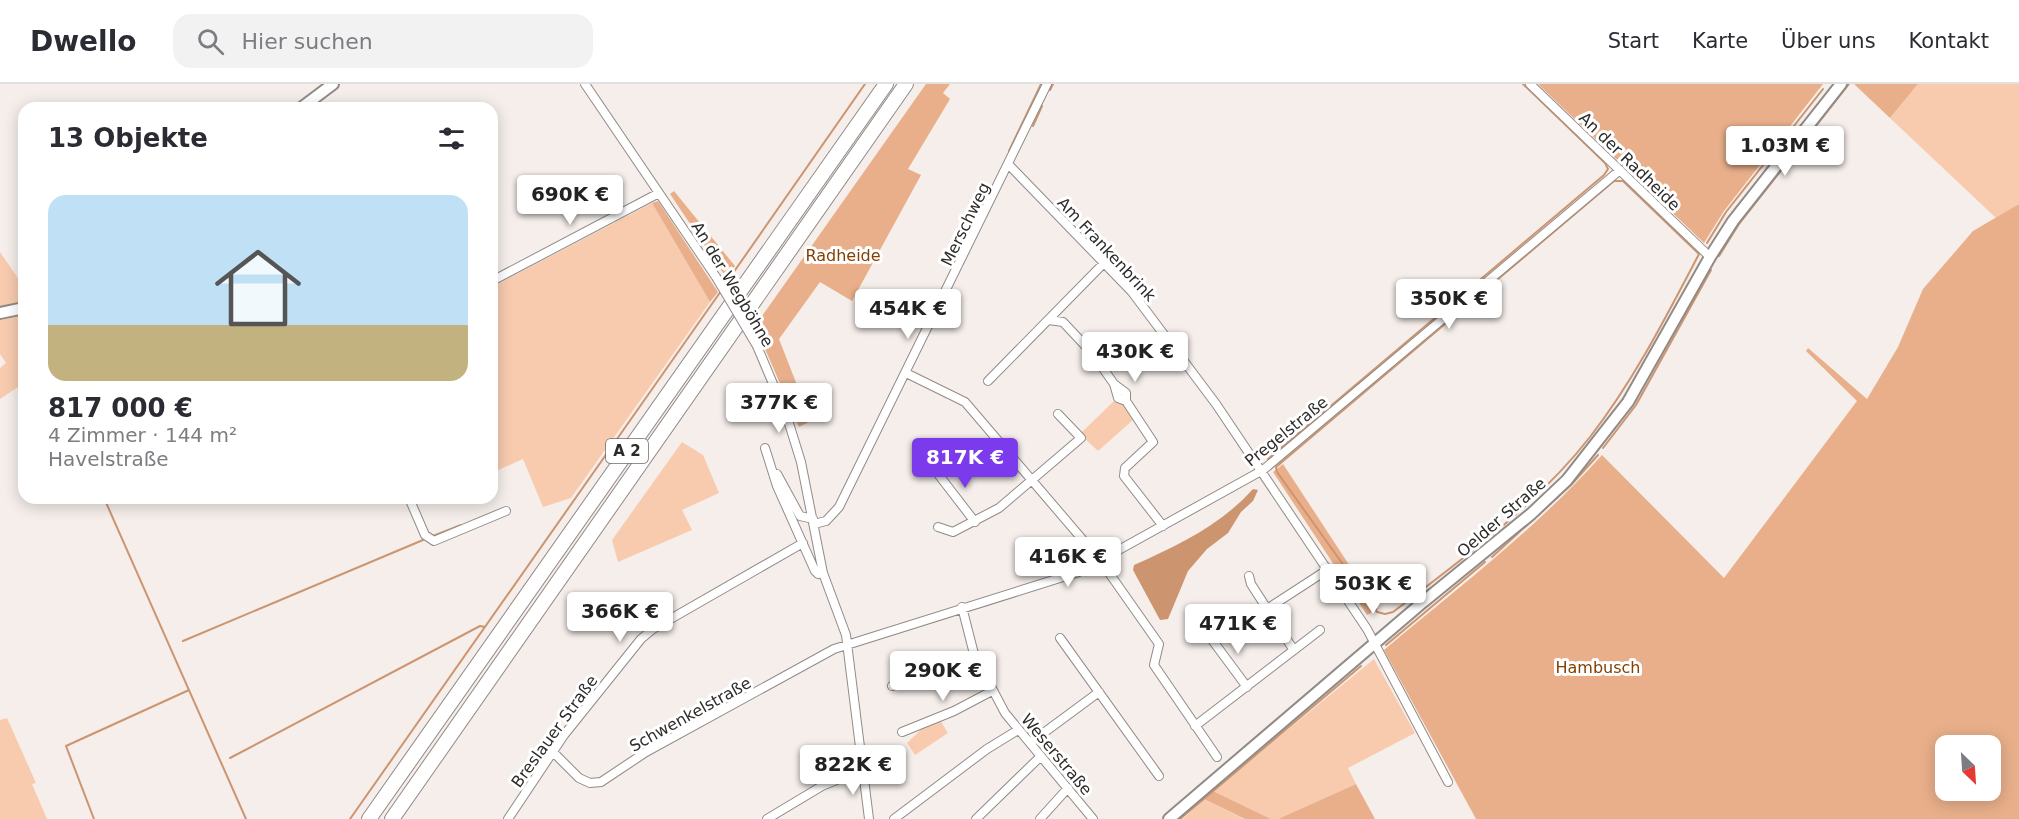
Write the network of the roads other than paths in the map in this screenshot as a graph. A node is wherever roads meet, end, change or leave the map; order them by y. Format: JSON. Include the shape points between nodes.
{"nodes":[{"id":1,"x":333,"y":84,"type":"edge"},
{"id":2,"x":585,"y":84,"type":"edge"},
{"id":3,"x":885,"y":84,"type":"edge"},
{"id":4,"x":906,"y":84,"type":"edge"},
{"id":5,"x":1047,"y":84,"type":"edge"},
{"id":6,"x":1530,"y":84,"type":"edge"},
{"id":7,"x":1841,"y":84,"type":"edge"},
{"id":8,"x":309,"y":102,"type":"edge"},
{"id":9,"x":1009,"y":165,"type":"junction"},
{"id":10,"x":1620,"y":170,"type":"junction"},
{"id":11,"x":659,"y":193,"type":"junction"},
{"id":12,"x":1710,"y":257,"type":"junction"},
{"id":13,"x":1104,"y":263,"type":"junction"},
{"id":14,"x":498,"y":278,"type":"edge"},
{"id":15,"x":1062,"y":303,"type":"junction"},
{"id":16,"x":18,"y":310,"type":"edge"},
{"id":17,"x":0,"y":314,"type":"edge"},
{"id":18,"x":1049,"y":320,"type":"junction"},
{"id":19,"x":1063,"y":322,"type":"junction"},
{"id":20,"x":906,"y":373,"type":"junction"},
{"id":21,"x":988,"y":381,"type":"dead end"},
{"id":22,"x":1058,"y":414,"type":"dead end"},
{"id":23,"x":765,"y":448,"type":"dead end"},
{"id":24,"x":773,"y":468,"type":"junction"},
{"id":25,"x":935,"y":470,"type":"dead end"},
{"id":26,"x":1263,"y":470,"type":"junction"},
{"id":27,"x":1032,"y":480,"type":"junction"},
{"id":28,"x":412,"y":504,"type":"edge"},
{"id":29,"x":506,"y":511,"type":"dead end"},
{"id":30,"x":813,"y":522,"type":"junction"},
{"id":31,"x":975,"y":522,"type":"junction"},
{"id":32,"x":1162,"y":525,"type":"junction"},
{"id":33,"x":938,"y":527,"type":"dead end"},
{"id":34,"x":803,"y":543,"type":"junction"},
{"id":35,"x":1100,"y":560,"type":"junction"},
{"id":36,"x":1327,"y":570,"type":"junction"},
{"id":37,"x":823,"y":573,"type":"junction"},
{"id":38,"x":1249,"y":576,"type":"dead end"},
{"id":39,"x":962,"y":607,"type":"junction"},
{"id":40,"x":1267,"y":609,"type":"junction"},
{"id":41,"x":1320,"y":630,"type":"dead end"},
{"id":42,"x":1210,"y":637,"type":"dead end"},
{"id":43,"x":1060,"y":638,"type":"dead end"},
{"id":44,"x":1374,"y":644,"type":"junction"},
{"id":45,"x":848,"y":645,"type":"junction"},
{"id":46,"x":1293,"y":649,"type":"junction"},
{"id":47,"x":974,"y":654,"type":"junction"},
{"id":48,"x":892,"y":686,"type":"dead end"},
{"id":49,"x":1247,"y":687,"type":"junction"},
{"id":50,"x":992,"y":691,"type":"junction"},
{"id":51,"x":1099,"y":692,"type":"junction"},
{"id":52,"x":1195,"y":726,"type":"junction"},
{"id":53,"x":1018,"y":730,"type":"junction"},
{"id":54,"x":902,"y":732,"type":"dead end"},
{"id":55,"x":1030,"y":743,"type":"junction"},
{"id":56,"x":553,"y":752,"type":"junction"},
{"id":57,"x":1041,"y":756,"type":"junction"},
{"id":58,"x":1217,"y":757,"type":"dead end"},
{"id":59,"x":863,"y":770,"type":"junction"},
{"id":60,"x":1159,"y":776,"type":"dead end"},
{"id":61,"x":1448,"y":782,"type":"dead end"},
{"id":62,"x":1068,"y":788,"type":"junction"},
{"id":63,"x":897,"y":818,"type":"edge"},
{"id":64,"x":369,"y":819,"type":"edge"},
{"id":65,"x":392,"y":819,"type":"edge"},
{"id":66,"x":508,"y":819,"type":"edge"},
{"id":67,"x":767,"y":819,"type":"edge"},
{"id":68,"x":869,"y":819,"type":"edge"},
{"id":69,"x":975,"y":819,"type":"edge"},
{"id":70,"x":1040,"y":819,"type":"edge"},
{"id":71,"x":1093,"y":819,"type":"edge"},
{"id":72,"x":1169,"y":819,"type":"edge"}],
"edges":[{"from":1,"to":8,"type":"street"},
{"from":2,"to":11,"type":"street","name":"An der Wegböhne"},
{"from":3,"to":64,"type":"highway","number":"A 2"},
{"from":4,"to":65,"type":"highway","number":"A 2"},
{"from":5,"to":9,"type":"street","name":"Merschweg"},
{"from":6,"to":10,"type":"street","name":"An der Radheide"},
{"from":7,"to":12,"type":"street","name":"Oelder Straße","via":[[1740,212]]},
{"from":9,"to":13,"type":"street","name":"Am Frankenbrink"},
{"from":9,"to":20,"type":"street","name":"Merschweg"},
{"from":10,"to":12,"type":"street","name":"An der Radheide"},
{"from":10,"to":26,"type":"street","name":"Pregelstraße"},
{"from":11,"to":14,"type":"street"},
{"from":11,"to":30,"type":"street","name":"An der Wegböhne","bridge":true,"via":[[757,346],[787,417]]},
{"from":12,"to":44,"type":"street","name":"Oelder Straße","via":[[1628,402],[1567,480]]},
{"from":13,"to":15,"type":"street"},
{"from":13,"to":26,"type":"street","name":"Am Frankenbrink","via":[[1168,337]]},
{"from":15,"to":18,"type":"street"},
{"from":15,"to":19,"type":"street"},
{"from":16,"to":17,"type":"street"},
{"from":18,"to":19,"type":"street"},
{"from":18,"to":21,"type":"street"},
{"from":19,"to":32,"type":"street","via":[[1093,354],[1114,384],[1118,398],[1126,401],[1153,442],[1125,468],[1125,476]]},
{"from":20,"to":27,"type":"street","via":[[965,402]]},
{"from":20,"to":30,"type":"street","name":"Merschweg","via":[[839,507],[826,521]]},
{"from":22,"to":27,"type":"street","via":[[1082,438]]},
{"from":23,"to":24,"type":"street","name":"An der Wegböhne"},
{"from":24,"to":30,"type":"street","name":"An der Wegböhne","via":[[800,516]]},
{"from":24,"to":34,"type":"street","name":"An der Wegböhne"},
{"from":25,"to":31,"type":"street"},
{"from":26,"to":32,"type":"street","name":"Pregelstraße"},
{"from":26,"to":36,"type":"street","name":"Am Frankenbrink"},
{"from":27,"to":31,"type":"street"},
{"from":27,"to":35,"type":"street"},
{"from":28,"to":29,"type":"street","via":[[426,535],[434,541]]},
{"from":30,"to":37,"type":"street","name":"An der Wegböhne"},
{"from":31,"to":33,"type":"street","via":[[953,532]]},
{"from":32,"to":35,"type":"street","name":"Pregelstraße"},
{"from":34,"to":37,"type":"street","name":"An der Wegböhne","via":[[815,571]]},
{"from":34,"to":56,"type":"street","name":"Breslauer Straße","via":[[641,639]]},
{"from":35,"to":39,"type":"street","name":"Pregelstraße","via":[[1079,572]]},
{"from":35,"to":52,"type":"street","via":[[1159,644],[1154,665]]},
{"from":36,"to":40,"type":"street"},
{"from":36,"to":44,"type":"street","name":"Am Frankenbrink"},
{"from":37,"to":45,"type":"street","name":"An der Wegböhne"},
{"from":38,"to":40,"type":"street"},
{"from":39,"to":45,"type":"street","name":"Pregelstraße"},
{"from":39,"to":47,"type":"street","name":"Weserstraße"},
{"from":40,"to":46,"type":"street"},
{"from":41,"to":46,"type":"street"},
{"from":42,"to":49,"type":"street"},
{"from":43,"to":51,"type":"street"},
{"from":44,"to":61,"type":"street","name":"Am Frankenbrink"},
{"from":44,"to":72,"type":"street","name":"Oelder Straße"},
{"from":45,"to":56,"type":"street","name":"Schwenkelstraße","via":[[834,649],[646,752],[601,782],[579,778]]},
{"from":45,"to":59,"type":"street","name":"An der Wegböhne"},
{"from":46,"to":49,"type":"street"},
{"from":47,"to":48,"type":"street"},
{"from":47,"to":50,"type":"street","name":"Weserstraße"},
{"from":49,"to":52,"type":"street"},
{"from":50,"to":53,"type":"street","name":"Weserstraße"},
{"from":50,"to":54,"type":"street"},
{"from":51,"to":55,"type":"street"},
{"from":51,"to":60,"type":"street"},
{"from":52,"to":58,"type":"street"},
{"from":53,"to":55,"type":"street","name":"Weserstraße"},
{"from":53,"to":63,"type":"street"},
{"from":55,"to":57,"type":"street","name":"Weserstraße"},
{"from":56,"to":66,"type":"street","name":"Breslauer Straße"},
{"from":57,"to":62,"type":"street","name":"Weserstraße"},
{"from":57,"to":69,"type":"street"},
{"from":59,"to":67,"type":"street","via":[[822,786]]},
{"from":59,"to":68,"type":"street","name":"An der Wegböhne"},
{"from":62,"to":70,"type":"street"},
{"from":62,"to":71,"type":"street","name":"Weserstraße"}]}
